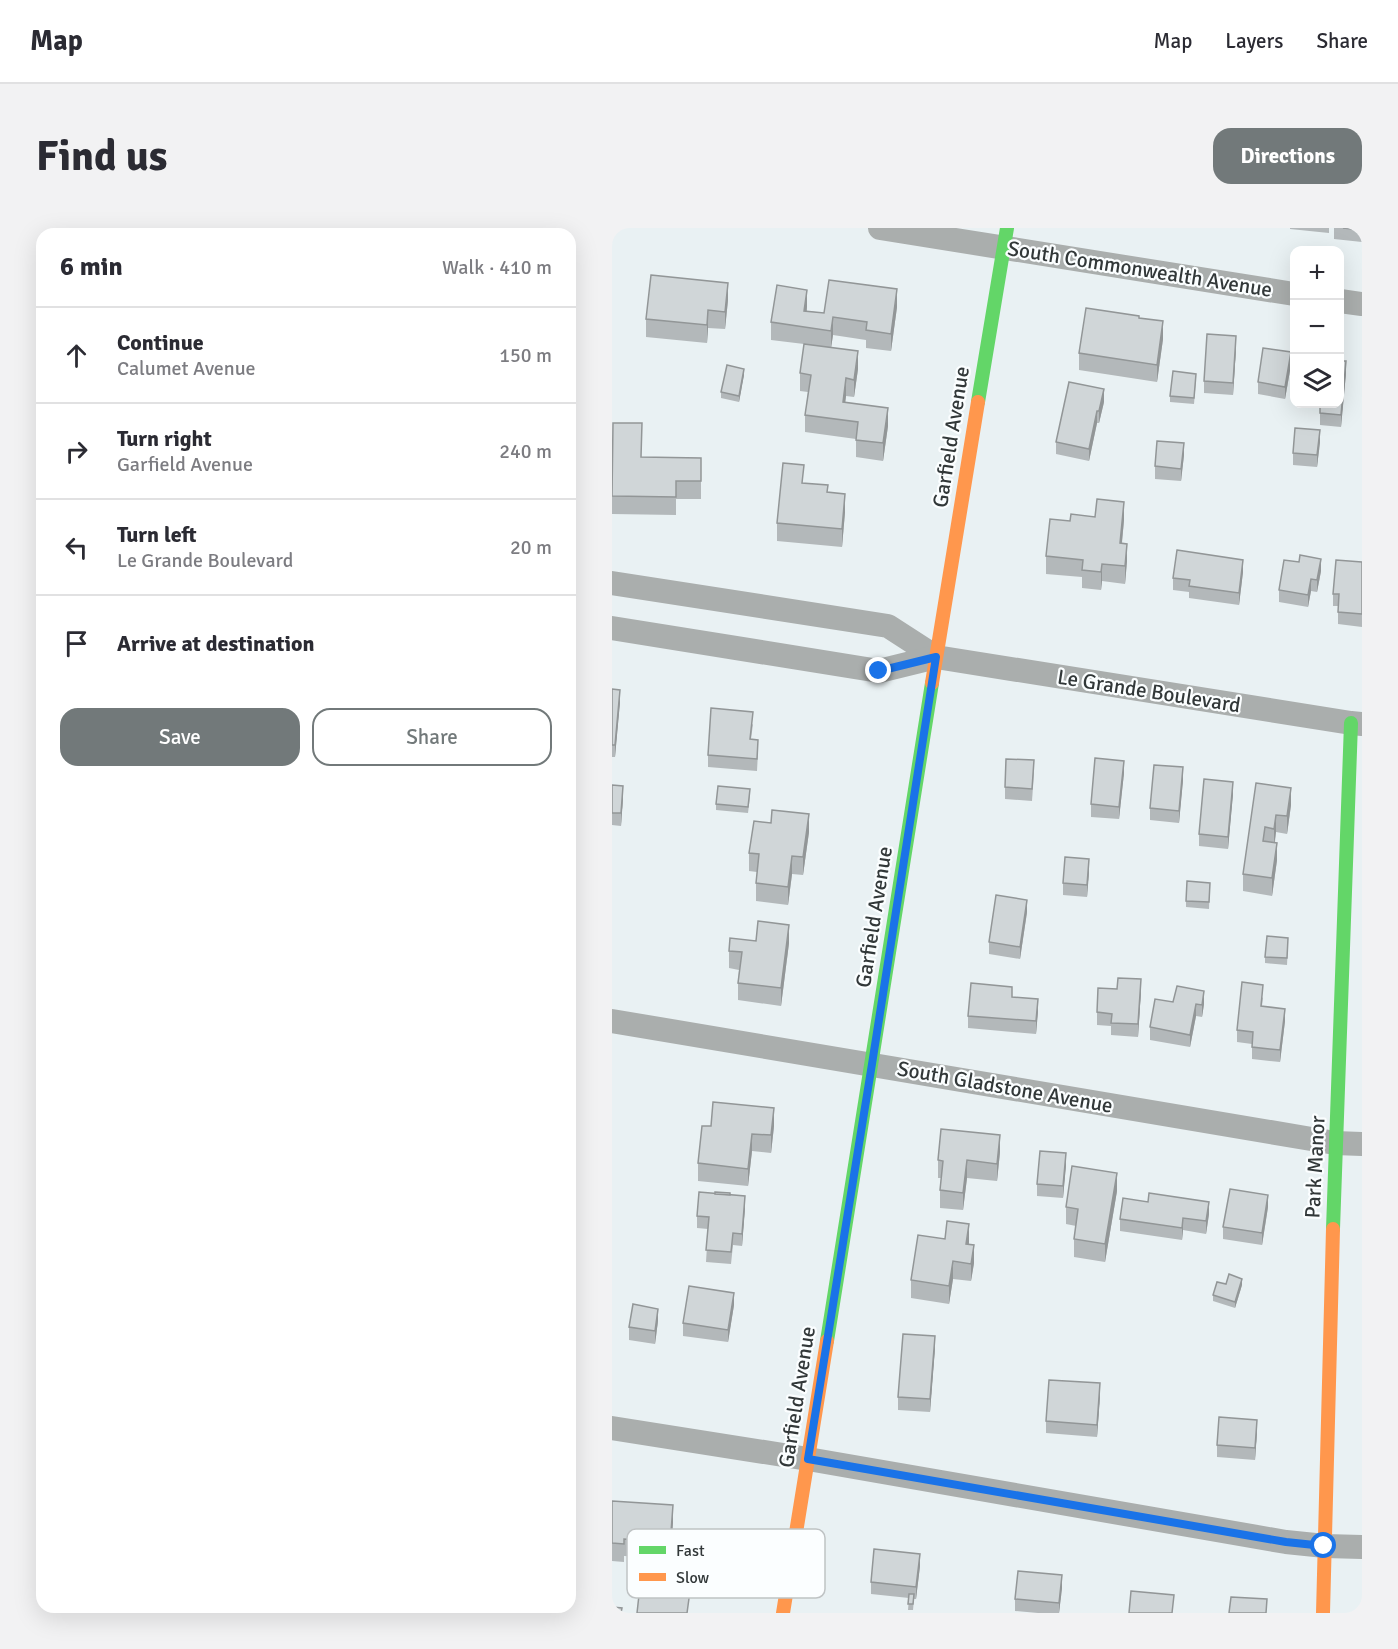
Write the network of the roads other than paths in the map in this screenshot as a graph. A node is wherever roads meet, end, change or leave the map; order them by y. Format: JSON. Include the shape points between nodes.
{"nodes":[{"id":1,"x":880,"y":228,"type":"edge"},
{"id":2,"x":1005,"y":238,"type":"edge"},
{"id":3,"x":1290,"y":293,"type":"edge"},
{"id":4,"x":1344,"y":302,"type":"edge"},
{"id":5,"x":1362,"y":304,"type":"edge"},
{"id":6,"x":612,"y":583,"type":"edge"},
{"id":7,"x":612,"y":628,"type":"edge"},
{"id":8,"x":936,"y":657,"type":"junction"},
{"id":9,"x":1356,"y":724,"type":"edge"},
{"id":10,"x":612,"y":1021,"type":"edge"},
{"id":11,"x":872,"y":1064,"type":"junction"},
{"id":12,"x":1335,"y":1143,"type":"junction"},
{"id":13,"x":1362,"y":1144,"type":"edge"},
{"id":14,"x":612,"y":1428,"type":"edge"},
{"id":15,"x":808,"y":1459,"type":"junction"},
{"id":16,"x":797,"y":1529,"type":"edge"},
{"id":17,"x":1324,"y":1546,"type":"junction"},
{"id":18,"x":1362,"y":1547,"type":"edge"},
{"id":19,"x":785,"y":1598,"type":"edge"},
{"id":20,"x":783,"y":1613,"type":"edge"},
{"id":21,"x":1323,"y":1613,"type":"edge"}],
"edges":[{"from":1,"to":2,"type":"street","name":"South Commonwealth Avenue"},
{"from":2,"to":3,"type":"street","name":"South Commonwealth Avenue"},
{"from":2,"to":8,"type":"street","name":"Garfield Avenue"},
{"from":4,"to":5,"type":"street"},
{"from":6,"to":8,"type":"street","name":"Le Grande Boulevard","via":[[888,626]]},
{"from":7,"to":8,"type":"street","name":"Le Grande Boulevard","via":[[879,671]]},
{"from":8,"to":9,"type":"street","name":"Le Grande Boulevard"},
{"from":8,"to":11,"type":"street","name":"Garfield Avenue"},
{"from":9,"to":12,"type":"street","name":"Park Manor"},
{"from":10,"to":11,"type":"street","name":"South Gladstone Avenue"},
{"from":11,"to":12,"type":"street","name":"South Gladstone Avenue"},
{"from":11,"to":15,"type":"street","name":"Garfield Avenue"},
{"from":12,"to":13,"type":"street","name":"South Gladstone Avenue"},
{"from":12,"to":17,"type":"street","name":"Park Manor"},
{"from":14,"to":15,"type":"street"},
{"from":15,"to":16,"type":"street","name":"Garfield Avenue"},
{"from":15,"to":17,"type":"street"},
{"from":17,"to":18,"type":"street"},
{"from":17,"to":21,"type":"street","name":"Park Manor"},
{"from":19,"to":20,"type":"street","name":"Garfield Avenue"}]}
